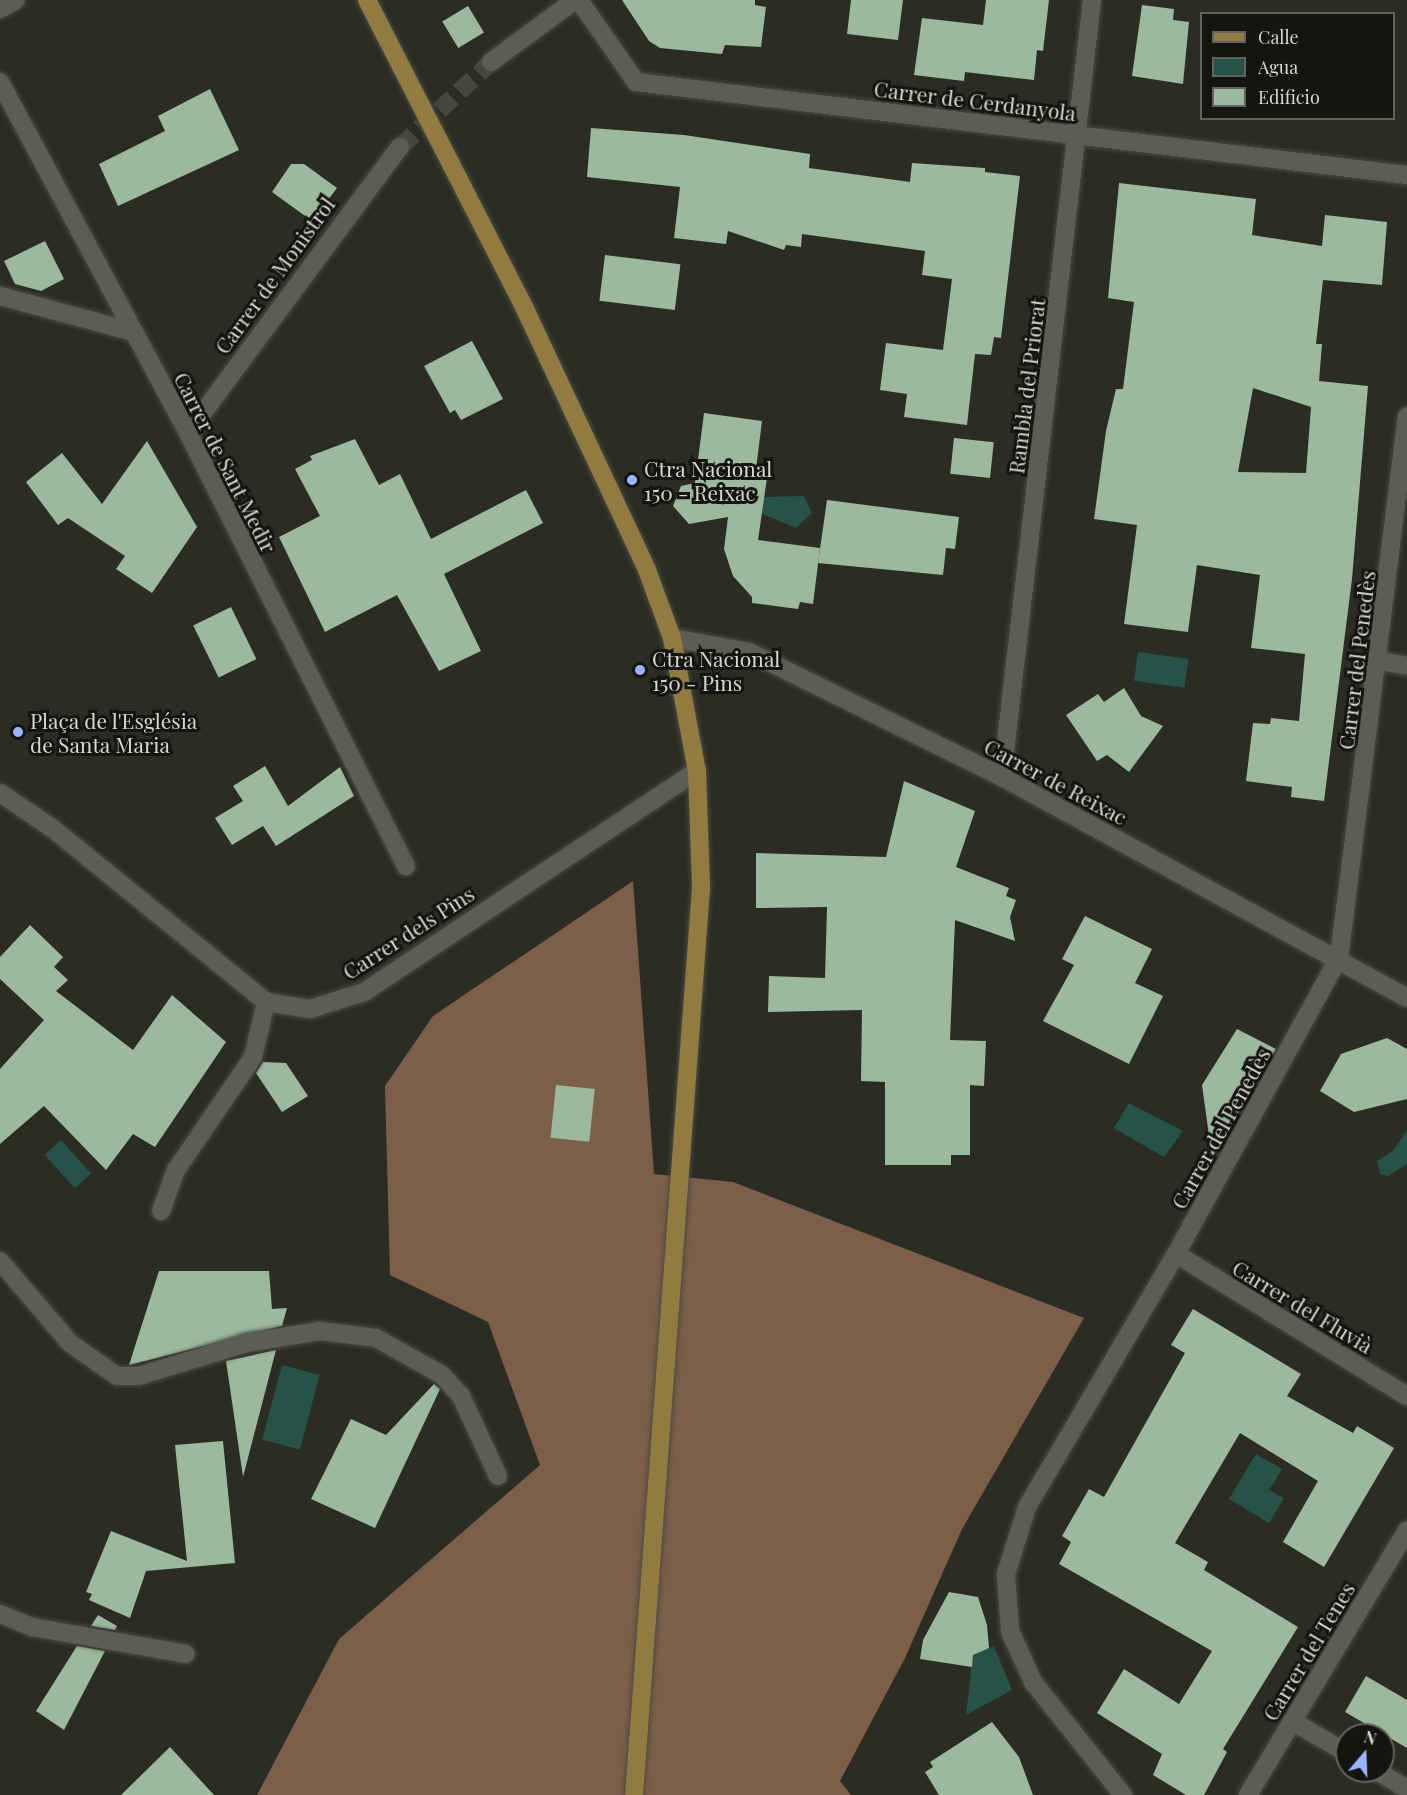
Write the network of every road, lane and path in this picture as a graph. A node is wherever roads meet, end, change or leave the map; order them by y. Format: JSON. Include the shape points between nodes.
{"nodes":[{"id":1,"x":16,"y":0,"type":"edge"},
{"id":2,"x":367,"y":0,"type":"edge"},
{"id":3,"x":577,"y":0,"type":"edge"},
{"id":4,"x":1092,"y":0,"type":"edge"},
{"id":5,"x":0,"y":9,"type":"edge"},
{"id":6,"x":491,"y":62,"type":"tunnel mouth"},
{"id":7,"x":0,"y":82,"type":"edge"},
{"id":8,"x":1078,"y":135,"type":"junction"},
{"id":9,"x":400,"y":147,"type":"tunnel mouth"},
{"id":10,"x":1407,"y":175,"type":"edge"},
{"id":11,"x":0,"y":296,"type":"edge"},
{"id":12,"x":130,"y":332,"type":"junction"},
{"id":13,"x":1407,"y":416,"type":"edge"},
{"id":14,"x":188,"y":433,"type":"junction"},
{"id":15,"x":672,"y":638,"type":"junction"},
{"id":16,"x":1380,"y":662,"type":"junction"},
{"id":17,"x":1407,"y":666,"type":"edge"},
{"id":18,"x":696,"y":771,"type":"junction"},
{"id":19,"x":1002,"y":777,"type":"junction"},
{"id":20,"x":0,"y":793,"type":"edge"},
{"id":21,"x":406,"y":866,"type":"dead end"},
{"id":22,"x":1339,"y":958,"type":"junction"},
{"id":23,"x":1407,"y":998,"type":"edge"},
{"id":24,"x":266,"y":1002,"type":"junction"},
{"id":25,"x":161,"y":1210,"type":"dead end"},
{"id":26,"x":1176,"y":1254,"type":"junction"},
{"id":27,"x":0,"y":1261,"type":"edge"},
{"id":28,"x":1407,"y":1396,"type":"edge"},
{"id":29,"x":498,"y":1476,"type":"dead end"},
{"id":30,"x":1407,"y":1530,"type":"edge"},
{"id":31,"x":0,"y":1614,"type":"edge"},
{"id":32,"x":186,"y":1654,"type":"dead end"},
{"id":33,"x":1292,"y":1721,"type":"junction"},
{"id":34,"x":1335,"y":1746,"type":"edge"},
{"id":35,"x":634,"y":1795,"type":"edge"},
{"id":36,"x":1123,"y":1795,"type":"edge"},
{"id":37,"x":1248,"y":1795,"type":"edge"}],
"edges":[{"from":1,"to":5,"type":"street"},
{"from":2,"to":15,"type":"main road","via":[[530,320],[640,555]]},
{"from":3,"to":6,"type":"street"},
{"from":3,"to":8,"type":"street","name":"Carrer de Cerdanyola","via":[[636,82]]},
{"from":4,"to":8,"type":"street","name":"Rambla del Priorat"},
{"from":7,"to":12,"type":"street","name":"Carrer de Sant Medir"},
{"from":8,"to":10,"type":"street","name":"Carrer de Cerdanyola"},
{"from":8,"to":19,"type":"street","name":"Rambla del Priorat"},
{"from":9,"to":14,"type":"street","name":"Carrer de Monistrol"},
{"from":11,"to":12,"type":"street"},
{"from":12,"to":14,"type":"street","name":"Carrer de Sant Medir"},
{"from":13,"to":16,"type":"street","name":"Carrer del Penedès"},
{"from":14,"to":21,"type":"street","name":"Carrer de Sant Medir"},
{"from":15,"to":18,"type":"main road"},
{"from":15,"to":19,"type":"street","name":"Carrer de Reixac","via":[[749,652]]},
{"from":16,"to":17,"type":"street"},
{"from":16,"to":22,"type":"street","name":"Carrer del Penedès"},
{"from":18,"to":24,"type":"street","name":"Carrer dels Pins","via":[[364,992],[310,1009]]},
{"from":18,"to":35,"type":"main road","via":[[701,888]]},
{"from":19,"to":22,"type":"street","name":"Carrer de Reixac"},
{"from":20,"to":24,"type":"street","via":[[52,828]]},
{"from":22,"to":23,"type":"street","name":"Carrer de Reixac"},
{"from":22,"to":26,"type":"street","name":"Carrer del Penedès"},
{"from":24,"to":25,"type":"street","via":[[253,1057],[176,1170]]},
{"from":26,"to":28,"type":"street","name":"Carrer del Fluvià"},
{"from":26,"to":36,"type":"street","name":"Carrer del Penedès","via":[[1027,1508],[1006,1574],[1010,1632],[1033,1682]]},
{"from":27,"to":29,"type":"street","via":[[70,1343],[117,1376],[139,1376],[246,1343],[320,1331],[376,1338],[442,1374],[461,1396]]},
{"from":30,"to":33,"type":"street","name":"Carrer del Tenes"},
{"from":31,"to":32,"type":"street","via":[[32,1627]]},
{"from":33,"to":34,"type":"street"},
{"from":33,"to":37,"type":"street","name":"Carrer del Tenes"}]}
